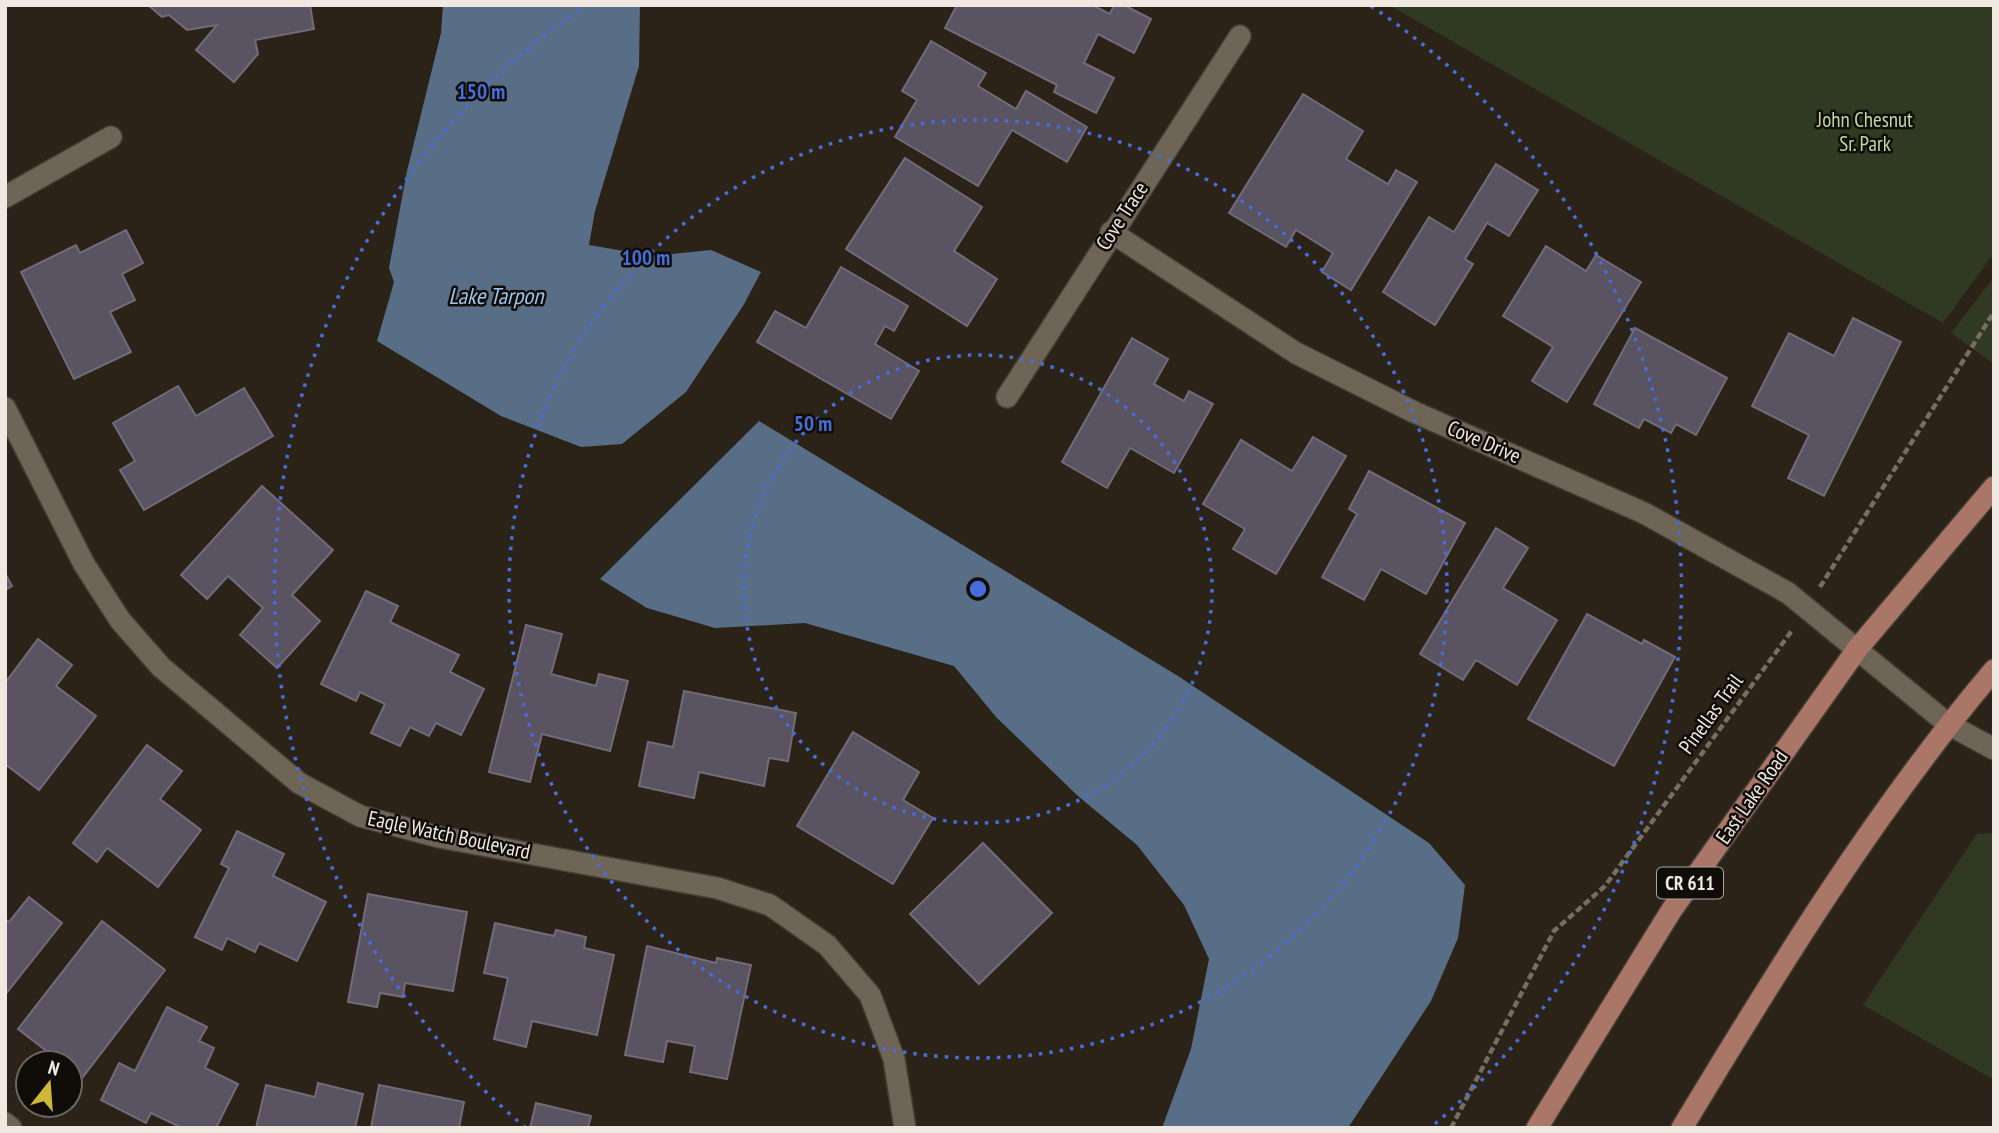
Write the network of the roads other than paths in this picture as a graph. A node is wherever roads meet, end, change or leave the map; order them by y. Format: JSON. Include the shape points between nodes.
{"nodes":[{"id":1,"x":1240,"y":36,"type":"dead end"},
{"id":2,"x":111,"y":137,"type":"dead end"},
{"id":3,"x":5,"y":197,"type":"edge"},
{"id":4,"x":1111,"y":232,"type":"junction"},
{"id":5,"x":1007,"y":397,"type":"dead end"},
{"id":6,"x":5,"y":408,"type":"edge"},
{"id":7,"x":1994,"y":487,"type":"edge"},
{"id":8,"x":1858,"y":648,"type":"junction"},
{"id":9,"x":1994,"y":670,"type":"edge"},
{"id":10,"x":1948,"y":724,"type":"junction"},
{"id":11,"x":1994,"y":749,"type":"edge"},
{"id":12,"x":5,"y":1123,"type":"edge"},
{"id":13,"x":11,"y":1128,"type":"edge"},
{"id":14,"x":905,"y":1128,"type":"edge"},
{"id":15,"x":1536,"y":1128,"type":"edge"},
{"id":16,"x":1682,"y":1128,"type":"edge"}],
"edges":[{"from":1,"to":4,"type":"street","name":"Cove Trace"},
{"from":2,"to":3,"type":"street"},
{"from":4,"to":5,"type":"street","name":"Cove Trace"},
{"from":4,"to":8,"type":"street","name":"Cove Drive","via":[[1296,353],[1414,412],[1690,536],[1809,608]]},
{"from":6,"to":14,"type":"street","name":"Eagle Watch Boulevard","via":[[84,564],[120,620],[161,667],[299,783],[360,816],[439,837],[717,887],[770,905],[827,946],[870,995],[894,1059]]},
{"from":7,"to":8,"type":"main road","name":"East Lake Road","number":"CR 611"},
{"from":8,"to":10,"type":"street","name":"Cove Drive"},
{"from":8,"to":15,"type":"main road","name":"East Lake Road","number":"CR 611","via":[[1671,911]]},
{"from":9,"to":10,"type":"main road"},
{"from":10,"to":11,"type":"street","name":"Cove Drive"},
{"from":10,"to":16,"type":"main road","via":[[1772,979]]},
{"from":12,"to":13,"type":"street"}]}
